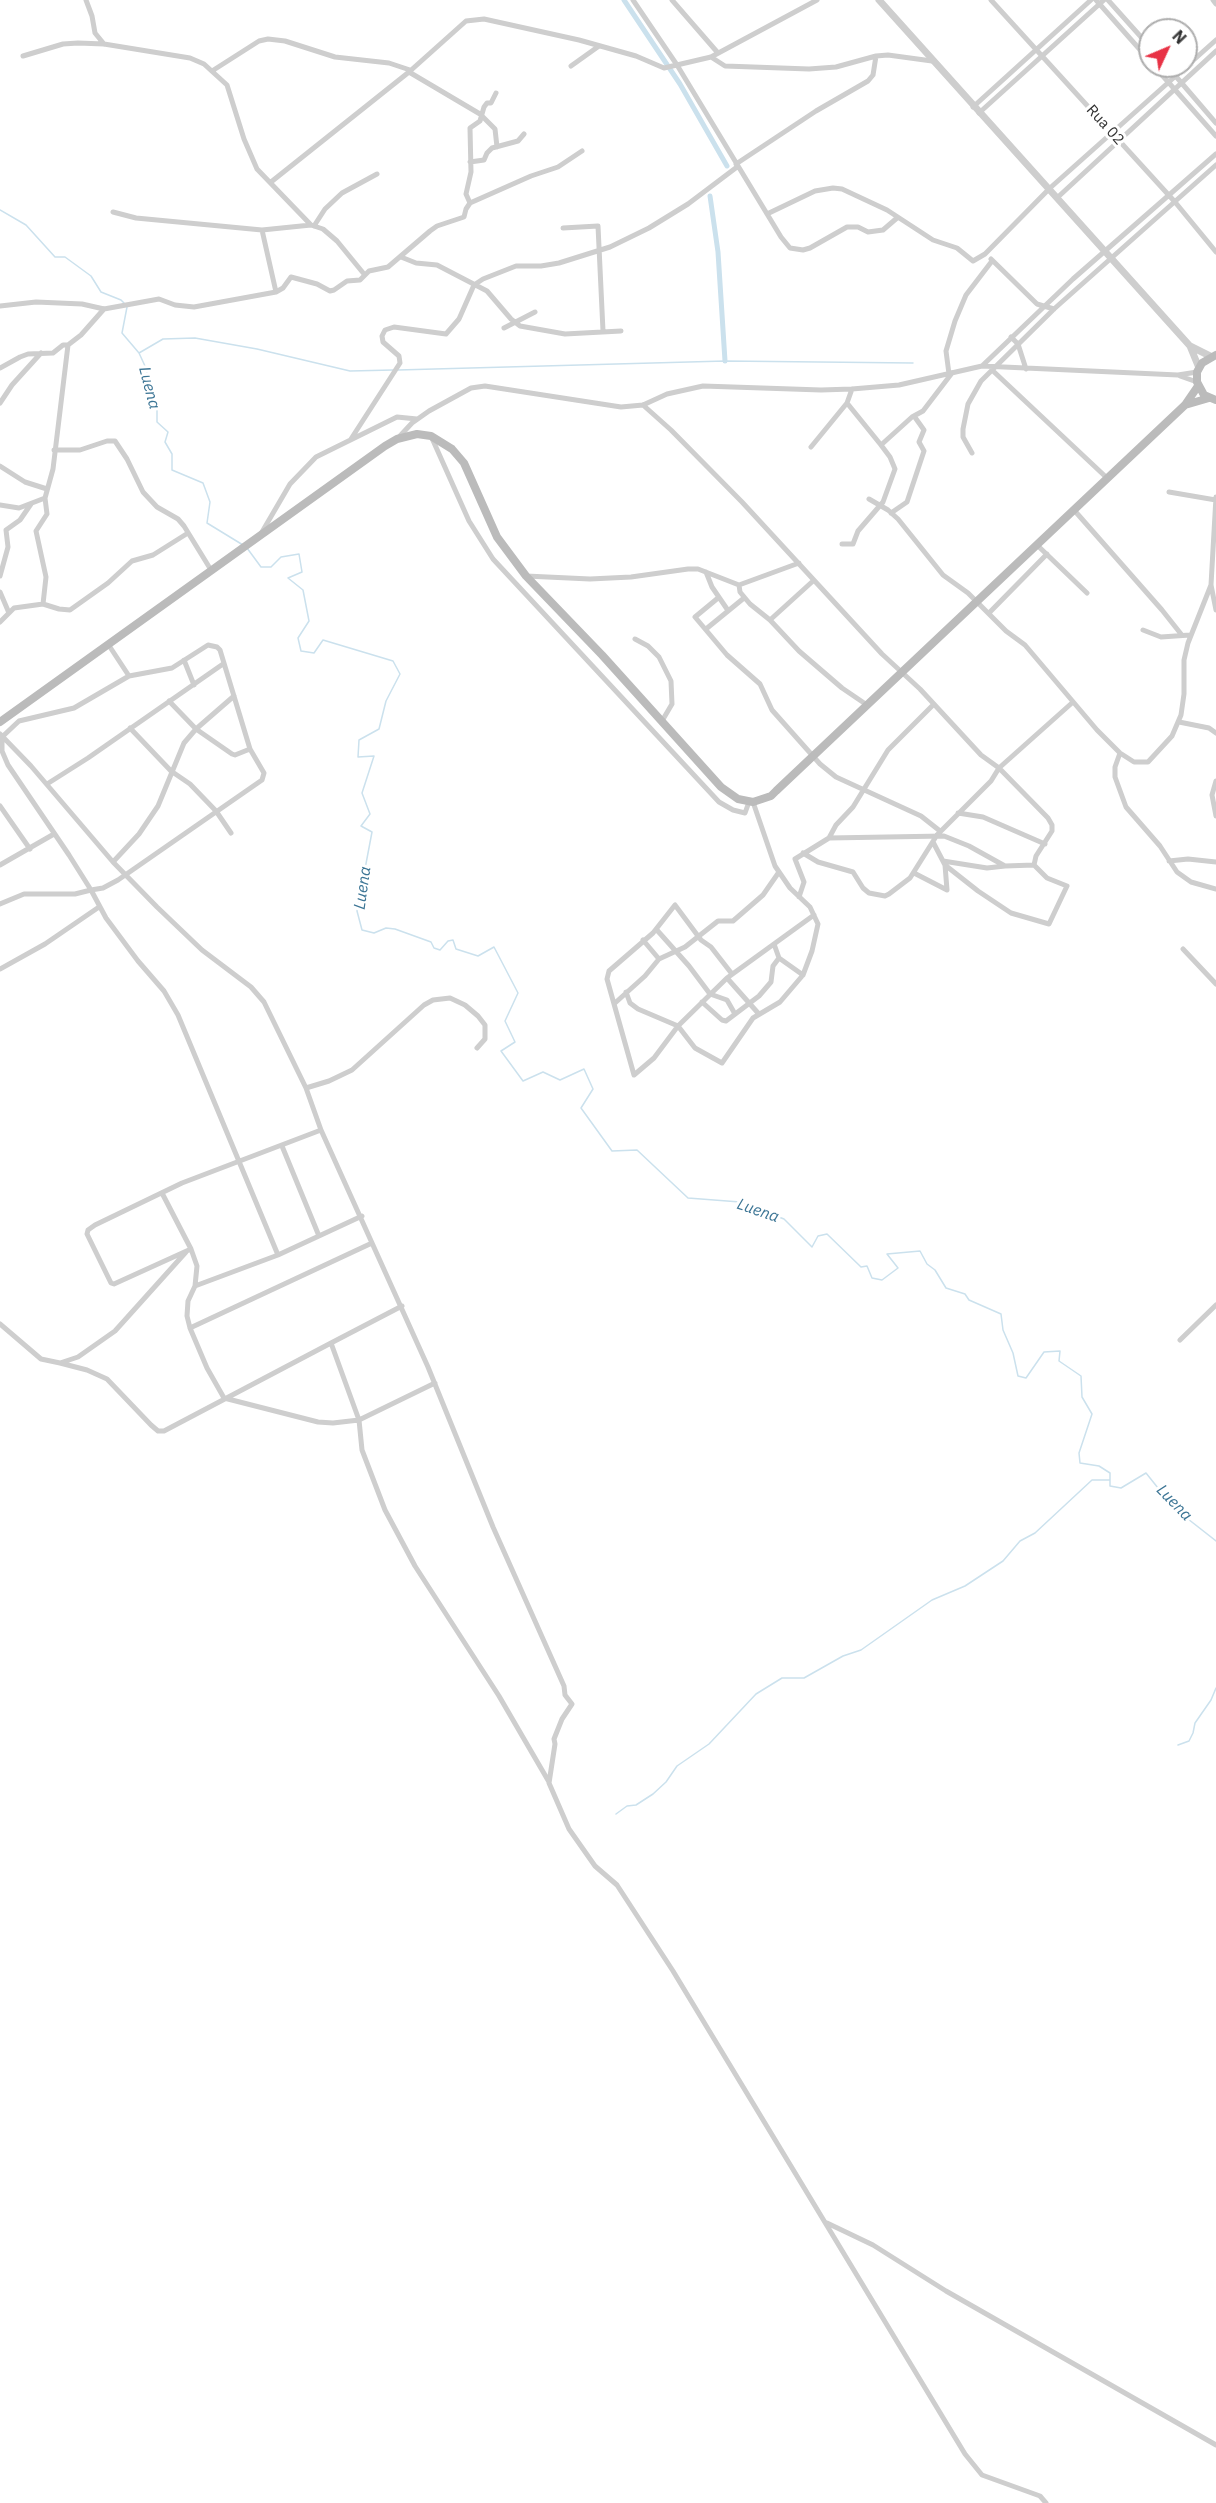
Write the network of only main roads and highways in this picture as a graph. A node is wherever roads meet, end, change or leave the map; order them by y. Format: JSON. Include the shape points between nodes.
{"nodes":[{"id":1,"x":1213,"y":356,"type":"edge"},
{"id":2,"x":1198,"y":384,"type":"junction"},
{"id":3,"x":1212,"y":399,"type":"edge"},
{"id":4,"x":1185,"y":405,"type":"junction"},
{"id":5,"x":0,"y":722,"type":"edge"}],
"edges":[{"from":1,"to":2,"type":"main road","via":[[1198,370]]},
{"from":2,"to":3,"type":"main road"},
{"from":2,"to":4,"type":"main road"},
{"from":3,"to":4,"type":"main road"},
{"from":4,"to":5,"type":"main road","via":[[771,796],[751,802],[720,787],[526,576],[497,537],[464,463],[452,449],[431,436],[417,434],[398,439],[260,534]]}]}
